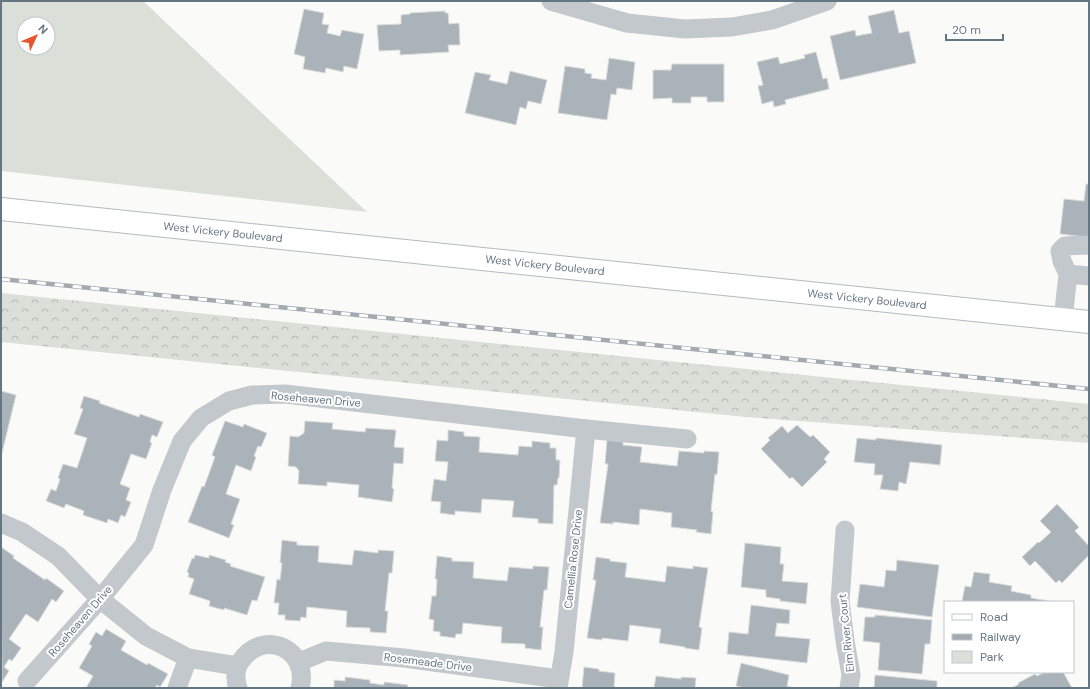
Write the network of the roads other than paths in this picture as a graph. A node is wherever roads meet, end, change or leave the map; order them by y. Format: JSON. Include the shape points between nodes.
{"nodes":[{"id":1,"x":551,"y":1,"type":"edge"},
{"id":2,"x":827,"y":1,"type":"edge"},
{"id":3,"x":1,"y":209,"type":"edge"},
{"id":4,"x":1086,"y":244,"type":"dead end"},
{"id":5,"x":1068,"y":274,"type":"junction"},
{"id":6,"x":1089,"y":276,"type":"edge"},
{"id":7,"x":1063,"y":319,"type":"junction"},
{"id":8,"x":1089,"y":322,"type":"edge"},
{"id":9,"x":586,"y":429,"type":"junction"},
{"id":10,"x":686,"y":439,"type":"dead end"},
{"id":11,"x":1,"y":523,"type":"edge"},
{"id":12,"x":845,"y":530,"type":"dead end"},
{"id":13,"x":100,"y":599,"type":"junction"},
{"id":14,"x":188,"y":658,"type":"junction"},
{"id":15,"x":298,"y":662,"type":"junction"},
{"id":16,"x":237,"y":666,"type":"junction"},
{"id":17,"x":27,"y":681,"type":"dead end"},
{"id":18,"x":558,"y":683,"type":"edge"},
{"id":19,"x":177,"y":688,"type":"edge"},
{"id":20,"x":238,"y":688,"type":"edge"},
{"id":21,"x":300,"y":688,"type":"edge"},
{"id":22,"x":849,"y":688,"type":"edge"}],
"edges":[{"from":1,"to":2,"type":"street","via":[[627,23],[685,29],[732,27],[772,20]]},
{"from":3,"to":7,"type":"main road","name":"West Vickery Boulevard"},
{"from":4,"to":5,"type":"street","via":[[1065,246],[1060,251]]},
{"from":5,"to":6,"type":"street"},
{"from":5,"to":7,"type":"street"},
{"from":7,"to":8,"type":"main road","name":"West Vickery Boulevard"},
{"from":9,"to":10,"type":"street","name":"Roseheaven Drive"},
{"from":9,"to":13,"type":"street","name":"Roseheaven Drive","via":[[285,394],[252,395],[229,401],[201,418],[182,441],[144,545]]},
{"from":9,"to":18,"type":"street","name":"Camellia Rose Drive","via":[[564,652]]},
{"from":11,"to":13,"type":"street","via":[[22,532],[58,556]]},
{"from":12,"to":22,"type":"street","name":"Elm River Court","via":[[840,601],[851,674]]},
{"from":13,"to":14,"type":"street","via":[[146,636]]},
{"from":13,"to":17,"type":"street","name":"Roseheaven Drive"},
{"from":14,"to":16,"type":"street"},
{"from":14,"to":19,"type":"street"},
{"from":15,"to":16,"type":"street","via":[[283,647],[263,644],[246,653]]},
{"from":15,"to":18,"type":"street","name":"Rosemeade Drive","via":[[326,651],[404,658]]},
{"from":15,"to":21,"type":"street","via":[[302,682]]},
{"from":16,"to":20,"type":"street"}]}
